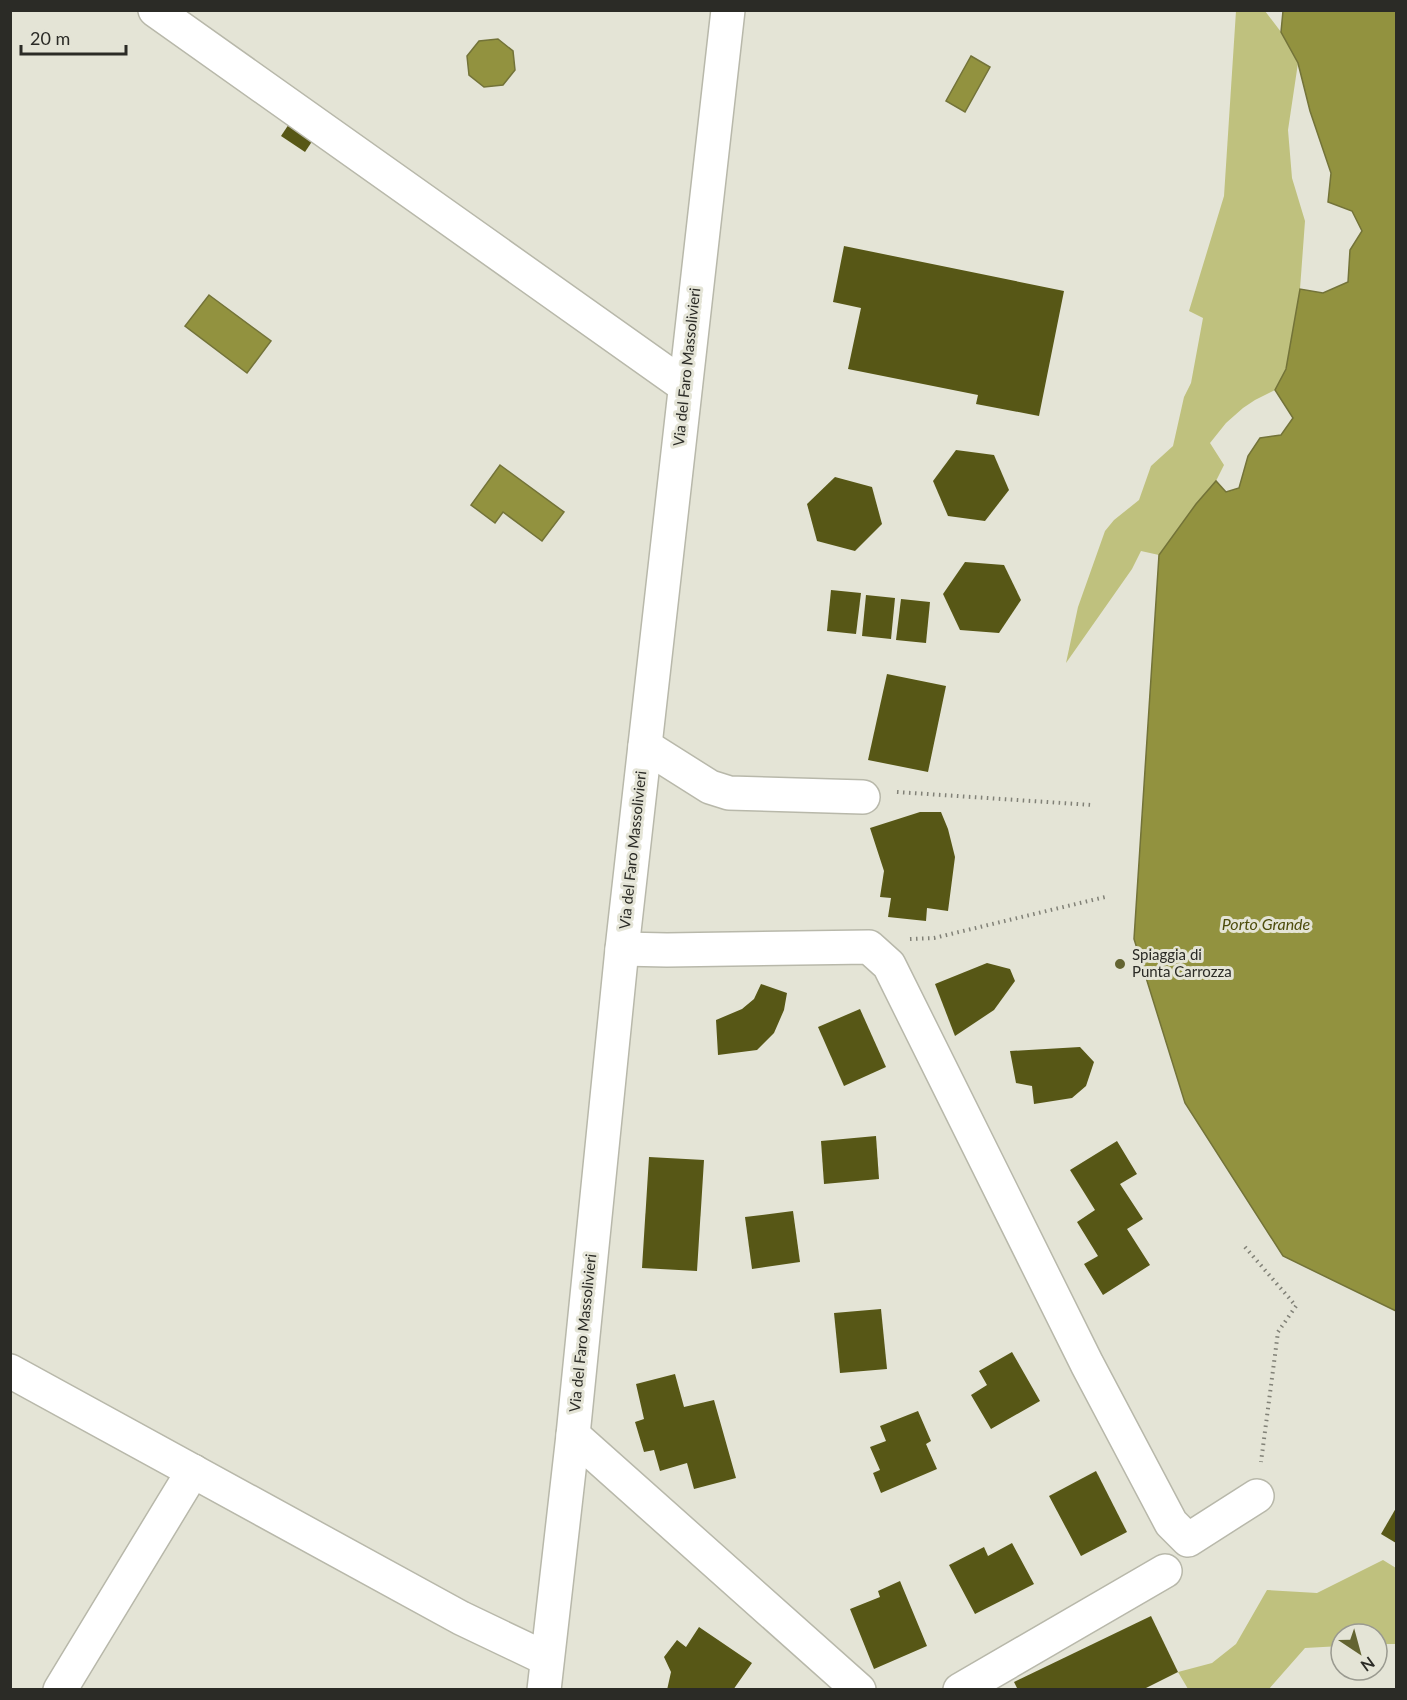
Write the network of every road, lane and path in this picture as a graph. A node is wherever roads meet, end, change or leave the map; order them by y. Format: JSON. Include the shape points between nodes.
{"nodes":[{"id":1,"x":155,"y":10,"type":"edge"},
{"id":2,"x":728,"y":10,"type":"edge"},
{"id":3,"x":685,"y":386,"type":"junction"},
{"id":4,"x":645,"y":746,"type":"junction"},
{"id":5,"x":863,"y":797,"type":"joint"},
{"id":6,"x":1092,"y":804,"type":"dead end"},
{"id":7,"x":1105,"y":897,"type":"dead end"},
{"id":8,"x":869,"y":947,"type":"junction"},
{"id":9,"x":622,"y":949,"type":"junction"},
{"id":10,"x":1245,"y":1247,"type":"dead end"},
{"id":11,"x":10,"y":1371,"type":"edge"},
{"id":12,"x":573,"y":1435,"type":"junction"},
{"id":13,"x":193,"y":1471,"type":"junction"},
{"id":14,"x":1257,"y":1496,"type":"joint"},
{"id":15,"x":1165,"y":1572,"type":"dead end"},
{"id":16,"x":546,"y":1674,"type":"edge"},
{"id":17,"x":60,"y":1689,"type":"edge"},
{"id":18,"x":859,"y":1689,"type":"edge"},
{"id":19,"x":960,"y":1689,"type":"edge"}],
"edges":[{"from":1,"to":3,"type":"street"},
{"from":2,"to":3,"type":"street","name":"Via del Faro Massolivieri"},
{"from":3,"to":4,"type":"street","name":"Via del Faro Massolivieri"},
{"from":4,"to":5,"type":"street","via":[[710,787],[729,793]]},
{"from":4,"to":9,"type":"street","name":"Via del Faro Massolivieri"},
{"from":5,"to":6,"type":"path","via":[[888,792]]},
{"from":7,"to":8,"type":"path","via":[[934,938],[886,940]]},
{"from":8,"to":9,"type":"street"},
{"from":8,"to":14,"type":"street","via":[[889,964],[1087,1364],[1171,1523],[1188,1540]]},
{"from":9,"to":12,"type":"street","name":"Via del Faro Massolivieri"},
{"from":10,"to":14,"type":"path","via":[[1296,1306],[1278,1332]]},
{"from":11,"to":13,"type":"street"},
{"from":12,"to":16,"type":"street","name":"Via del Faro Massolivieri"},
{"from":12,"to":18,"type":"street"},
{"from":13,"to":16,"type":"street","via":[[461,1618]]},
{"from":13,"to":17,"type":"street"},
{"from":15,"to":19,"type":"street"}]}
